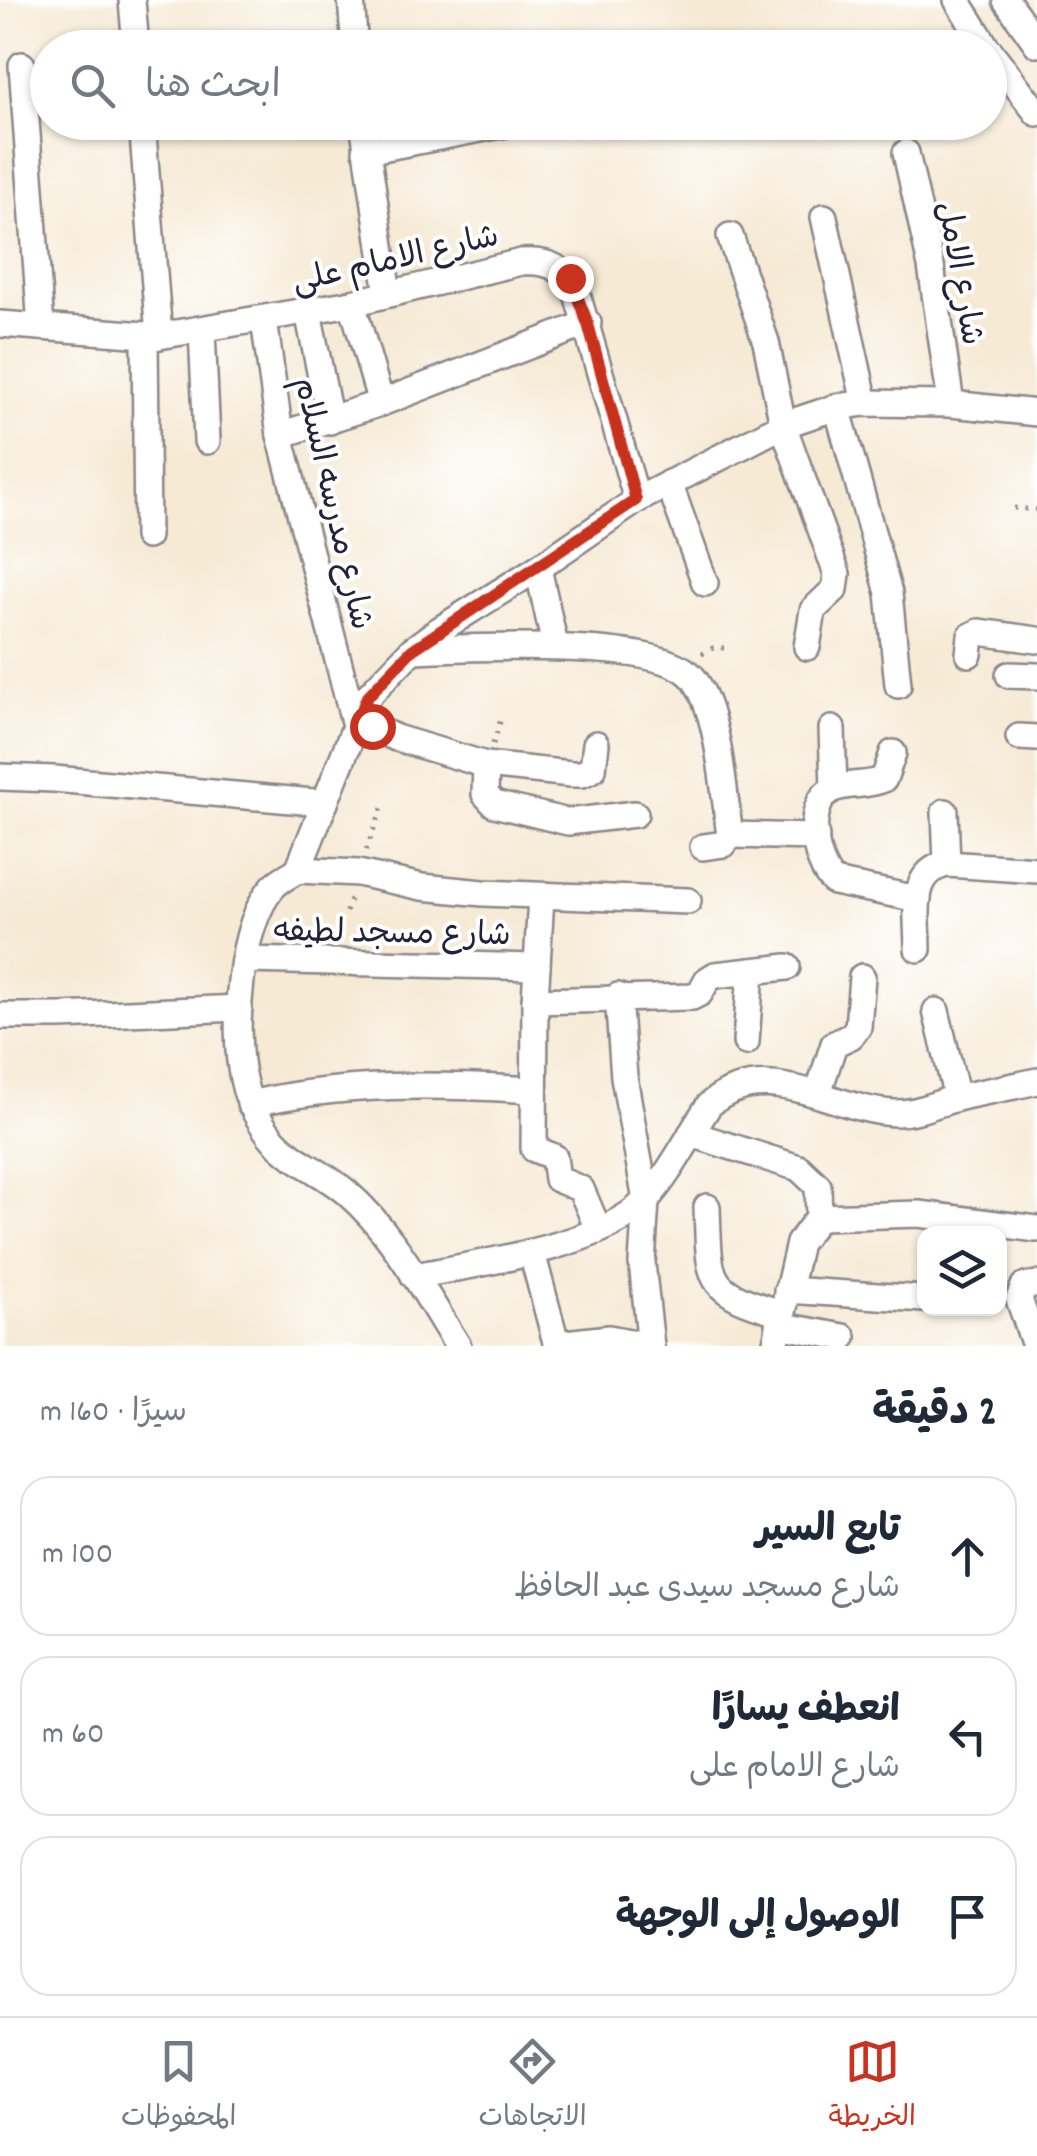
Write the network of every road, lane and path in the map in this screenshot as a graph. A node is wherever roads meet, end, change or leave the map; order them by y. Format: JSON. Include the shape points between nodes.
{"nodes":[{"id":1,"x":132,"y":0,"type":"edge"},
{"id":2,"x":351,"y":0,"type":"edge"},
{"id":3,"x":957,"y":0,"type":"edge"},
{"id":4,"x":1006,"y":0,"type":"edge"},
{"id":5,"x":134,"y":30,"type":"edge"},
{"id":6,"x":354,"y":30,"type":"edge"},
{"id":7,"x":976,"y":30,"type":"edge"},
{"id":8,"x":1037,"y":44,"type":"edge"},
{"id":9,"x":22,"y":65,"type":"dead end"},
{"id":10,"x":1007,"y":74,"type":"edge"},
{"id":11,"x":1037,"y":114,"type":"edge"},
{"id":12,"x":143,"y":140,"type":"edge"},
{"id":13,"x":365,"y":140,"type":"edge"},
{"id":14,"x":423,"y":140,"type":"edge"},
{"id":15,"x":366,"y":151,"type":"junction"},
{"id":16,"x":906,"y":153,"type":"dead end"},
{"id":17,"x":824,"y":217,"type":"dead end"},
{"id":18,"x":730,"y":236,"type":"dead end"},
{"id":19,"x":388,"y":294,"type":"junction"},
{"id":20,"x":352,"y":303,"type":"junction"},
{"id":21,"x":308,"y":312,"type":"junction"},
{"id":22,"x":264,"y":320,"type":"junction"},
{"id":23,"x":0,"y":324,"type":"edge"},
{"id":24,"x":588,"y":324,"type":"junction"},
{"id":25,"x":41,"y":327,"type":"junction"},
{"id":26,"x":202,"y":330,"type":"junction"},
{"id":27,"x":152,"y":336,"type":"junction"},
{"id":28,"x":380,"y":403,"type":"junction"},
{"id":29,"x":865,"y":403,"type":"junction"},
{"id":30,"x":950,"y":404,"type":"junction"},
{"id":31,"x":837,"y":408,"type":"junction"},
{"id":32,"x":1037,"y":412,"type":"edge"},
{"id":33,"x":330,"y":421,"type":"junction"},
{"id":34,"x":783,"y":425,"type":"junction"},
{"id":35,"x":280,"y":434,"type":"junction"},
{"id":36,"x":207,"y":441,"type":"dead end"},
{"id":37,"x":669,"y":483,"type":"junction"},
{"id":38,"x":636,"y":500,"type":"junction"},
{"id":39,"x":1014,"y":508,"type":"dead end"},
{"id":40,"x":1037,"y":510,"type":"edge"},
{"id":41,"x":871,"y":531,"type":"junction"},
{"id":42,"x":147,"y":536,"type":"dead end"},
{"id":43,"x":824,"y":538,"type":"junction"},
{"id":44,"x":538,"y":568,"type":"junction"},
{"id":45,"x":706,"y":583,"type":"dead end"},
{"id":46,"x":1037,"y":640,"type":"edge"},
{"id":47,"x":555,"y":646,"type":"junction"},
{"id":48,"x":808,"y":647,"type":"dead end"},
{"id":49,"x":412,"y":650,"type":"junction"},
{"id":50,"x":969,"y":654,"type":"dead end"},
{"id":51,"x":1009,"y":675,"type":"dead end"},
{"id":52,"x":1037,"y":676,"type":"edge"},
{"id":53,"x":898,"y":685,"type":"dead end"},
{"id":54,"x":355,"y":726,"type":"junction"},
{"id":55,"x":832,"y":729,"type":"dead end"},
{"id":56,"x":596,"y":744,"type":"dead end"},
{"id":57,"x":893,"y":753,"type":"dead end"},
{"id":58,"x":486,"y":765,"type":"junction"},
{"id":59,"x":0,"y":777,"type":"edge"},
{"id":60,"x":834,"y":788,"type":"junction"},
{"id":61,"x":325,"y":803,"type":"junction"},
{"id":62,"x":944,"y":812,"type":"dead end"},
{"id":63,"x":635,"y":814,"type":"dead end"},
{"id":64,"x":730,"y":835,"type":"junction"},
{"id":65,"x":816,"y":838,"type":"junction"},
{"id":66,"x":703,"y":847,"type":"dead end"},
{"id":67,"x":947,"y":864,"type":"junction"},
{"id":68,"x":298,"y":870,"type":"junction"},
{"id":69,"x":1037,"y":870,"type":"edge"},
{"id":70,"x":541,"y":896,"type":"junction"},
{"id":71,"x":688,"y":900,"type":"dead end"},
{"id":72,"x":918,"y":900,"type":"junction"},
{"id":73,"x":918,"y":949,"type":"dead end"},
{"id":74,"x":246,"y":960,"type":"junction"},
{"id":75,"x":536,"y":967,"type":"junction"},
{"id":76,"x":787,"y":967,"type":"dead end"},
{"id":77,"x":751,"y":972,"type":"junction"},
{"id":78,"x":862,"y":977,"type":"dead end"},
{"id":79,"x":618,"y":996,"type":"junction"},
{"id":80,"x":535,"y":1001,"type":"junction"},
{"id":81,"x":239,"y":1008,"type":"junction"},
{"id":82,"x":936,"y":1011,"type":"dead end"},
{"id":83,"x":0,"y":1016,"type":"edge"},
{"id":84,"x":746,"y":1042,"type":"dead end"},
{"id":85,"x":1037,"y":1081,"type":"edge"},
{"id":86,"x":534,"y":1090,"type":"junction"},
{"id":87,"x":818,"y":1093,"type":"junction"},
{"id":88,"x":957,"y":1098,"type":"junction"},
{"id":89,"x":250,"y":1104,"type":"junction"},
{"id":90,"x":690,"y":1134,"type":"junction"},
{"id":91,"x":646,"y":1200,"type":"junction"},
{"id":92,"x":707,"y":1207,"type":"dead end"},
{"id":93,"x":818,"y":1217,"type":"junction"},
{"id":94,"x":598,"y":1229,"type":"junction"},
{"id":95,"x":1037,"y":1229,"type":"edge"},
{"id":96,"x":532,"y":1253,"type":"junction"},
{"id":97,"x":414,"y":1276,"type":"junction"},
{"id":98,"x":1037,"y":1284,"type":"edge"},
{"id":99,"x":917,"y":1300,"type":"edge"},
{"id":100,"x":780,"y":1319,"type":"edge"},
{"id":101,"x":843,"y":1337,"type":"dead end"},
{"id":102,"x":556,"y":1345,"type":"edge"},
{"id":103,"x":458,"y":1346,"type":"edge"},
{"id":104,"x":651,"y":1346,"type":"edge"},
{"id":105,"x":1035,"y":1346,"type":"edge"}],
"edges":[{"from":1,"to":5,"type":"street"},
{"from":2,"to":6,"type":"street"},
{"from":3,"to":7,"type":"street"},
{"from":4,"to":8,"type":"street"},
{"from":9,"to":25,"type":"street"},
{"from":10,"to":11,"type":"street"},
{"from":12,"to":27,"type":"street"},
{"from":13,"to":15,"type":"street"},
{"from":14,"to":15,"type":"street"},
{"from":15,"to":19,"type":"street"},
{"from":16,"to":30,"type":"street","name":"شارع الامل","via":[[931,266]]},
{"from":17,"to":29,"type":"street"},
{"from":18,"to":34,"type":"street","via":[[766,342]]},
{"from":19,"to":20,"type":"street","name":"شارع الامام على"},
{"from":19,"to":24,"type":"street","name":"شارع الامام على","via":[[539,261],[570,278]]},
{"from":20,"to":21,"type":"street","name":"شارع الامام على"},
{"from":20,"to":28,"type":"street"},
{"from":21,"to":22,"type":"street","name":"شارع الامام على"},
{"from":21,"to":33,"type":"street"},
{"from":22,"to":26,"type":"street","name":"شارع الامام على"},
{"from":22,"to":35,"type":"street","name":"شارع مدرسه السلام"},
{"from":23,"to":25,"type":"street","name":"شارع الامام على"},
{"from":24,"to":28,"type":"street"},
{"from":24,"to":38,"type":"street","name":"شارع الامام على"},
{"from":25,"to":27,"type":"street","name":"شارع الامام على"},
{"from":26,"to":27,"type":"street","name":"شارع الامام على"},
{"from":26,"to":36,"type":"street"},
{"from":27,"to":42,"type":"street"},
{"from":28,"to":33,"type":"street"},
{"from":29,"to":30,"type":"street"},
{"from":29,"to":31,"type":"street"},
{"from":30,"to":32,"type":"street"},
{"from":31,"to":34,"type":"street"},
{"from":31,"to":41,"type":"street"},
{"from":33,"to":35,"type":"street"},
{"from":34,"to":37,"type":"street"},
{"from":34,"to":43,"type":"street"},
{"from":35,"to":54,"type":"street","name":"شارع مدرسه السلام"},
{"from":37,"to":38,"type":"street"},
{"from":37,"to":45,"type":"street"},
{"from":38,"to":44,"type":"street"},
{"from":39,"to":40,"type":"path"},
{"from":41,"to":43,"type":"street"},
{"from":41,"to":53,"type":"street","via":[[893,612]]},
{"from":43,"to":48,"type":"street","via":[[838,580],[813,610]]},
{"from":44,"to":47,"type":"street"},
{"from":44,"to":49,"type":"street"},
{"from":46,"to":50,"type":"street","via":[[974,633]]},
{"from":47,"to":49,"type":"street"},
{"from":47,"to":64,"type":"street","via":[[669,663],[692,675],[714,733]]},
{"from":49,"to":54,"type":"street","via":[[367,697]]},
{"from":51,"to":52,"type":"street"},
{"from":54,"to":58,"type":"street"},
{"from":54,"to":61,"type":"street"},
{"from":55,"to":60,"type":"street"},
{"from":56,"to":58,"type":"street","via":[[593,769],[582,774]]},
{"from":57,"to":60,"type":"street","via":[[884,778]]},
{"from":58,"to":63,"type":"street","via":[[484,794],[494,804],[568,822]]},
{"from":59,"to":61,"type":"street"},
{"from":60,"to":65,"type":"street","via":[[819,805]]},
{"from":61,"to":68,"type":"street"},
{"from":62,"to":67,"type":"street"},
{"from":64,"to":65,"type":"street"},
{"from":64,"to":66,"type":"street","via":[[724,844]]},
{"from":65,"to":72,"type":"street","via":[[822,866],[834,882]]},
{"from":67,"to":69,"type":"street"},
{"from":67,"to":72,"type":"street","via":[[928,871]]},
{"from":68,"to":70,"type":"street"},
{"from":68,"to":74,"type":"street","via":[[264,900]]},
{"from":70,"to":71,"type":"street"},
{"from":70,"to":75,"type":"street"},
{"from":72,"to":73,"type":"street"},
{"from":74,"to":75,"type":"street","name":"شارع مسجد لطيفه"},
{"from":74,"to":81,"type":"street"},
{"from":75,"to":80,"type":"street"},
{"from":76,"to":77,"type":"street"},
{"from":77,"to":79,"type":"street","via":[[710,977],[692,997]]},
{"from":77,"to":84,"type":"street"},
{"from":78,"to":87,"type":"street","via":[[858,1027],[834,1044]]},
{"from":79,"to":80,"type":"street"},
{"from":79,"to":91,"type":"street","via":[[624,1077]]},
{"from":80,"to":86,"type":"street"},
{"from":81,"to":83,"type":"street"},
{"from":81,"to":89,"type":"street","via":[[239,1052]]},
{"from":82,"to":88,"type":"street"},
{"from":85,"to":88,"type":"street"},
{"from":86,"to":89,"type":"street","via":[[448,1084],[313,1092]]},
{"from":86,"to":94,"type":"street","via":[[534,1149],[554,1157],[556,1179],[581,1188]]},
{"from":87,"to":88,"type":"street","via":[[894,1113]]},
{"from":87,"to":90,"type":"street","via":[[783,1085],[737,1088],[709,1105]]},
{"from":89,"to":97,"type":"street","via":[[282,1151],[361,1206]]},
{"from":90,"to":91,"type":"street"},
{"from":90,"to":93,"type":"street","via":[[798,1168],[818,1186]]},
{"from":91,"to":94,"type":"street"},
{"from":91,"to":104,"type":"street","via":[[642,1263]]},
{"from":92,"to":100,"type":"street","via":[[716,1282]]},
{"from":93,"to":95,"type":"street","via":[[919,1214]]},
{"from":93,"to":100,"type":"street","via":[[799,1243]]},
{"from":94,"to":96,"type":"street"},
{"from":96,"to":97,"type":"street"},
{"from":96,"to":102,"type":"street"},
{"from":97,"to":103,"type":"street"},
{"from":98,"to":105,"type":"street","via":[[1024,1286],[1019,1299]]},
{"from":99,"to":100,"type":"street"},
{"from":100,"to":101,"type":"street"},
{"from":102,"to":104,"type":"street","via":[[609,1338]]}]}
